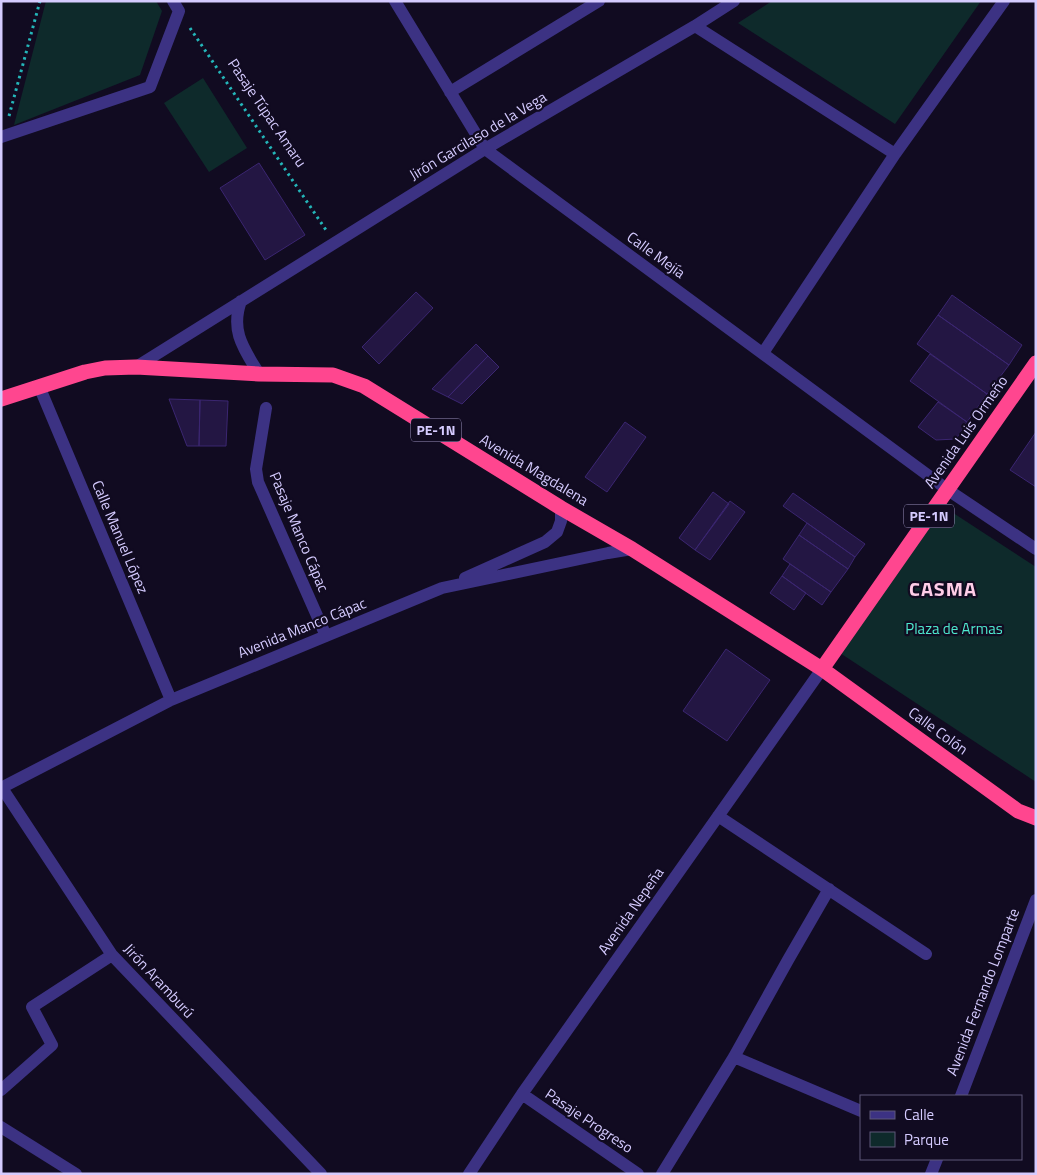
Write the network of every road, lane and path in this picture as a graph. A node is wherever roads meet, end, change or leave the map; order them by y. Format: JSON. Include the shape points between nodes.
{"nodes":[{"id":1,"x":40,"y":1,"type":"edge"},
{"id":2,"x":395,"y":1,"type":"edge"},
{"id":3,"x":599,"y":1,"type":"edge"},
{"id":4,"x":734,"y":1,"type":"edge"},
{"id":5,"x":1004,"y":1,"type":"edge"},
{"id":6,"x":176,"y":6,"type":"edge"},
{"id":7,"x":694,"y":26,"type":"junction"},
{"id":8,"x":450,"y":92,"type":"junction"},
{"id":9,"x":2,"y":137,"type":"edge"},
{"id":10,"x":485,"y":149,"type":"junction"},
{"id":11,"x":895,"y":154,"type":"junction"},
{"id":12,"x":334,"y":243,"type":"junction"},
{"id":13,"x":241,"y":301,"type":"junction"},
{"id":14,"x":763,"y":353,"type":"junction"},
{"id":15,"x":1036,"y":363,"type":"edge"},
{"id":16,"x":136,"y":367,"type":"junction"},
{"id":17,"x":259,"y":374,"type":"junction"},
{"id":18,"x":39,"y":386,"type":"junction"},
{"id":19,"x":1,"y":399,"type":"edge"},
{"id":20,"x":266,"y":408,"type":"dead end"},
{"id":21,"x":948,"y":490,"type":"junction"},
{"id":22,"x":561,"y":508,"type":"junction"},
{"id":23,"x":632,"y":549,"type":"junction"},
{"id":24,"x":1036,"y":549,"type":"edge"},
{"id":25,"x":442,"y":588,"type":"junction"},
{"id":26,"x":326,"y":636,"type":"junction"},
{"id":27,"x":822,"y":669,"type":"junction"},
{"id":28,"x":172,"y":700,"type":"junction"},
{"id":29,"x":2,"y":788,"type":"edge"},
{"id":30,"x":718,"y":816,"type":"junction"},
{"id":31,"x":1036,"y":818,"type":"edge"},
{"id":32,"x":829,"y":889,"type":"junction"},
{"id":33,"x":1036,"y":900,"type":"edge"},
{"id":34,"x":926,"y":954,"type":"dead end"},
{"id":35,"x":112,"y":955,"type":"junction"},
{"id":36,"x":734,"y":1057,"type":"junction"},
{"id":37,"x":1,"y":1090,"type":"edge"},
{"id":38,"x":522,"y":1094,"type":"junction"},
{"id":39,"x":961,"y":1095,"type":"edge"},
{"id":40,"x":860,"y":1111,"type":"edge"},
{"id":41,"x":1,"y":1126,"type":"edge"},
{"id":42,"x":937,"y":1160,"type":"edge"},
{"id":43,"x":76,"y":1174,"type":"edge"},
{"id":44,"x":321,"y":1174,"type":"edge"},
{"id":45,"x":469,"y":1174,"type":"edge"},
{"id":46,"x":638,"y":1174,"type":"edge"},
{"id":47,"x":662,"y":1174,"type":"edge"},
{"id":48,"x":931,"y":1174,"type":"edge"}],
"edges":[{"from":1,"to":9,"type":"path"},
{"from":2,"to":8,"type":"street","name":"Calle Mejía"},
{"from":3,"to":8,"type":"street"},
{"from":4,"to":7,"type":"street","name":"Jirón Garcilaso de la Vega"},
{"from":5,"to":11,"type":"street"},
{"from":6,"to":9,"type":"street","via":[[150,87]]},
{"from":6,"to":12,"type":"path","name":"Pasaje Túpac Amaru"},
{"from":7,"to":10,"type":"street","name":"Jirón Garcilaso de la Vega"},
{"from":7,"to":11,"type":"street"},
{"from":8,"to":10,"type":"street","name":"Calle Mejía"},
{"from":10,"to":12,"type":"street","name":"Jirón Garcilaso de la Vega"},
{"from":10,"to":14,"type":"street","name":"Calle Mejía"},
{"from":11,"to":14,"type":"street"},
{"from":12,"to":13,"type":"street","name":"Jirón Garcilaso de la Vega"},
{"from":13,"to":16,"type":"street","name":"Jirón Garcilaso de la Vega"},
{"from":13,"to":17,"type":"street","via":[[236,322],[238,334]]},
{"from":14,"to":21,"type":"street","name":"Calle Mejía"},
{"from":15,"to":21,"type":"highway","name":"Avenida Luis Ormeño","number":"PE-1N"},
{"from":16,"to":17,"type":"highway","name":"Avenida Magdalena","number":"PE-1N"},
{"from":16,"to":18,"type":"highway","name":"Avenida Magdalena","number":"PE-1N","via":[[105,368]]},
{"from":17,"to":22,"type":"highway","name":"Avenida Magdalena","number":"PE-1N","via":[[333,375],[364,386]]},
{"from":18,"to":19,"type":"highway","name":"Avenida Magdalena","number":"PE-1N"},
{"from":18,"to":28,"type":"street","name":"Calle Manuel López"},
{"from":20,"to":26,"type":"street","name":"Pasaje Manco Cápac","via":[[256,468],[258,482]]},
{"from":21,"to":24,"type":"street","name":"Calle Mejía"},
{"from":21,"to":27,"type":"highway","name":"Avenida Luis Ormeño","number":"PE-1N"},
{"from":22,"to":23,"type":"highway","name":"Avenida Magdalena","number":"PE-1N"},
{"from":22,"to":25,"type":"street","via":[[557,532],[545,542]]},
{"from":23,"to":25,"type":"street","name":"Avenida Manco Cápac"},
{"from":23,"to":27,"type":"highway","name":"Avenida Magdalena","number":"PE-1N"},
{"from":25,"to":26,"type":"street","name":"Avenida Manco Cápac"},
{"from":26,"to":28,"type":"street","name":"Avenida Manco Cápac"},
{"from":27,"to":30,"type":"street","name":"Avenida Nepeña"},
{"from":27,"to":31,"type":"highway","name":"Calle Colón","number":"PE-1N","via":[[1018,811]]},
{"from":28,"to":29,"type":"street","name":"Avenida Manco Cápac"},
{"from":29,"to":35,"type":"street","name":"Jirón Aramburú"},
{"from":30,"to":32,"type":"street"},
{"from":30,"to":38,"type":"street","name":"Avenida Nepeña"},
{"from":32,"to":34,"type":"street"},
{"from":32,"to":36,"type":"street"},
{"from":33,"to":39,"type":"street","name":"Avenida Fernando Lomparte"},
{"from":35,"to":37,"type":"street","via":[[32,1007],[52,1045]]},
{"from":35,"to":44,"type":"street","name":"Jirón Aramburú"},
{"from":36,"to":40,"type":"street"},
{"from":36,"to":47,"type":"street"},
{"from":38,"to":45,"type":"street","name":"Avenida Nepeña"},
{"from":38,"to":46,"type":"street","name":"Pasaje Progreso"},
{"from":41,"to":43,"type":"street"},
{"from":42,"to":48,"type":"street"}]}
